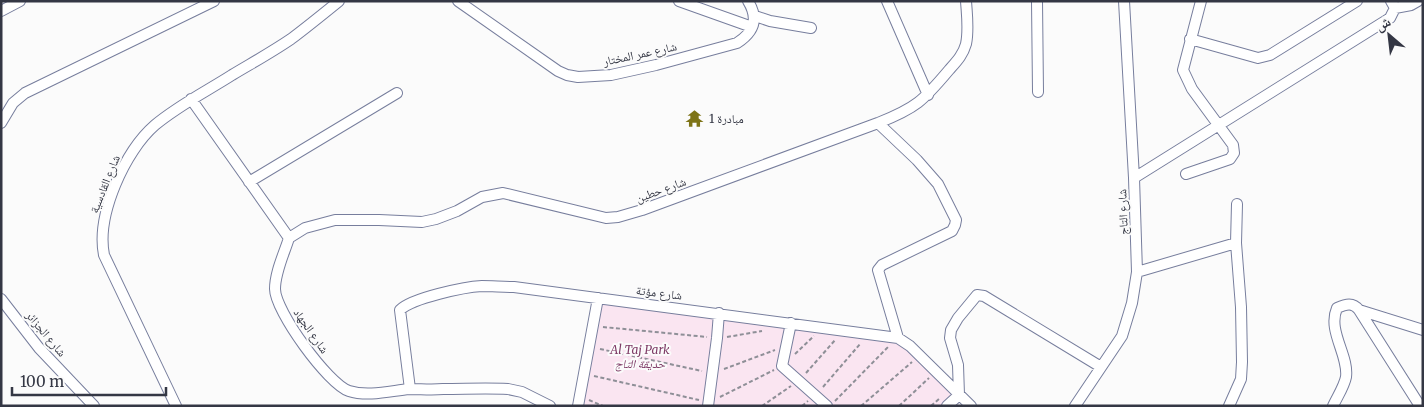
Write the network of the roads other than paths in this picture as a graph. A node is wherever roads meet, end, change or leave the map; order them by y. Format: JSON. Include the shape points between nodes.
{"nodes":[{"id":1,"x":20,"y":1,"type":"edge"},
{"id":2,"x":214,"y":1,"type":"edge"},
{"id":3,"x":339,"y":1,"type":"edge"},
{"id":4,"x":458,"y":1,"type":"edge"},
{"id":5,"x":679,"y":1,"type":"edge"},
{"id":6,"x":748,"y":1,"type":"edge"},
{"id":7,"x":886,"y":1,"type":"edge"},
{"id":8,"x":966,"y":1,"type":"edge"},
{"id":9,"x":1037,"y":1,"type":"edge"},
{"id":10,"x":1124,"y":1,"type":"edge"},
{"id":11,"x":1201,"y":1,"type":"edge"},
{"id":12,"x":1357,"y":1,"type":"edge"},
{"id":13,"x":1418,"y":1,"type":"edge"},
{"id":14,"x":1393,"y":4,"type":"edge"},
{"id":15,"x":1,"y":11,"type":"edge"},
{"id":16,"x":755,"y":16,"type":"junction"},
{"id":17,"x":752,"y":27,"type":"junction"},
{"id":18,"x":811,"y":28,"type":"dead end"},
{"id":19,"x":1190,"y":40,"type":"junction"},
{"id":20,"x":1038,"y":92,"type":"dead end"},
{"id":21,"x":397,"y":93,"type":"dead end"},
{"id":22,"x":928,"y":95,"type":"junction"},
{"id":23,"x":191,"y":99,"type":"junction"},
{"id":24,"x":1,"y":123,"type":"edge"},
{"id":25,"x":878,"y":123,"type":"junction"},
{"id":26,"x":1219,"y":125,"type":"junction"},
{"id":27,"x":1186,"y":174,"type":"dead end"},
{"id":28,"x":1134,"y":178,"type":"junction"},
{"id":29,"x":249,"y":182,"type":"junction"},
{"id":30,"x":1237,"y":204,"type":"dead end"},
{"id":31,"x":289,"y":238,"type":"junction"},
{"id":32,"x":1236,"y":243,"type":"junction"},
{"id":33,"x":1137,"y":272,"type":"junction"},
{"id":34,"x":598,"y":298,"type":"junction"},
{"id":35,"x":1,"y":299,"type":"edge"},
{"id":36,"x":1359,"y":310,"type":"junction"},
{"id":37,"x":719,"y":313,"type":"junction"},
{"id":38,"x":791,"y":323,"type":"junction"},
{"id":39,"x":1423,"y":330,"type":"edge"},
{"id":40,"x":898,"y":338,"type":"junction"},
{"id":41,"x":1101,"y":367,"type":"junction"},
{"id":42,"x":410,"y":389,"type":"junction"},
{"id":43,"x":960,"y":399,"type":"edge"},
{"id":44,"x":579,"y":401,"type":"edge"},
{"id":45,"x":708,"y":404,"type":"edge"},
{"id":46,"x":94,"y":406,"type":"edge"},
{"id":47,"x":176,"y":406,"type":"edge"},
{"id":48,"x":550,"y":406,"type":"edge"},
{"id":49,"x":828,"y":406,"type":"edge"},
{"id":50,"x":947,"y":406,"type":"edge"},
{"id":51,"x":971,"y":406,"type":"edge"},
{"id":52,"x":1075,"y":406,"type":"edge"},
{"id":53,"x":1229,"y":406,"type":"edge"},
{"id":54,"x":1333,"y":406,"type":"edge"},
{"id":55,"x":1420,"y":406,"type":"edge"}],
"edges":[{"from":1,"to":15,"type":"street"},
{"from":2,"to":24,"type":"street","via":[[25,93],[13,103]]},
{"from":3,"to":23,"type":"street","name":"شارع القادسية","via":[[290,40]]},
{"from":4,"to":17,"type":"street","name":"شارع عمر المختار","via":[[558,71],[578,77],[611,75],[728,46],[746,37]]},
{"from":5,"to":17,"type":"street"},
{"from":6,"to":16,"type":"street"},
{"from":7,"to":22,"type":"street"},
{"from":8,"to":22,"type":"street","name":"شارع حطين","via":[[968,30],[961,56]]},
{"from":9,"to":20,"type":"street"},
{"from":10,"to":28,"type":"street","name":"شارع التاج"},
{"from":11,"to":19,"type":"street"},
{"from":12,"to":19,"type":"street","via":[[1270,55],[1258,58]]},
{"from":13,"to":14,"type":"street","via":[[1411,5]]},
{"from":14,"to":26,"type":"street","via":[[1390,18]]},
{"from":16,"to":17,"type":"street"},
{"from":16,"to":18,"type":"street"},
{"from":19,"to":26,"type":"street","via":[[1183,70]]},
{"from":21,"to":29,"type":"street"},
{"from":22,"to":25,"type":"street","name":"شارع حطين","via":[[905,112]]},
{"from":23,"to":29,"type":"street"},
{"from":23,"to":47,"type":"street","name":"شارع القادسية","via":[[156,124],[132,152],[108,205],[102,232],[104,255]]},
{"from":25,"to":31,"type":"street","name":"شارع حطين","via":[[618,217],[592,216],[503,193],[482,197],[457,212],[422,222],[335,220],[305,228]]},
{"from":25,"to":40,"type":"street","via":[[938,184],[956,220],[952,231],[882,265],[878,270]]},
{"from":26,"to":27,"type":"street","via":[[1233,145],[1234,153],[1230,159]]},
{"from":26,"to":28,"type":"street"},
{"from":28,"to":33,"type":"street","name":"شارع التاج"},
{"from":29,"to":31,"type":"street"},
{"from":30,"to":32,"type":"street"},
{"from":31,"to":42,"type":"street","name":"شارع الجهاد","via":[[277,274],[275,290],[278,302],[303,343],[330,378],[350,392]]},
{"from":32,"to":33,"type":"street"},
{"from":32,"to":53,"type":"street","via":[[1242,362],[1241,380]]},
{"from":33,"to":41,"type":"street","name":"شارع التاج","via":[[1124,330]]},
{"from":34,"to":37,"type":"street","name":"شارع مؤتة"},
{"from":34,"to":42,"type":"street","name":"شارع مؤتة","via":[[481,286],[410,304],[399,314]]},
{"from":34,"to":44,"type":"street"},
{"from":35,"to":46,"type":"street","name":"شارع الجزائر","via":[[39,348]]},
{"from":36,"to":39,"type":"street"},
{"from":36,"to":54,"type":"street","via":[[1352,304],[1338,308],[1335,314],[1346,376]]},
{"from":36,"to":55,"type":"street"},
{"from":37,"to":38,"type":"street","name":"شارع مؤتة"},
{"from":37,"to":45,"type":"street"},
{"from":38,"to":40,"type":"street","name":"شارع مؤتة"},
{"from":38,"to":49,"type":"street","via":[[782,366]]},
{"from":40,"to":43,"type":"street","via":[[919,355]]},
{"from":41,"to":43,"type":"street","via":[[978,295],[958,318],[950,335]]},
{"from":41,"to":52,"type":"street","name":"شارع التاج"},
{"from":42,"to":48,"type":"street","name":"شارع الجهاد","via":[[508,389]]},
{"from":43,"to":50,"type":"street"},
{"from":43,"to":51,"type":"street"}]}
